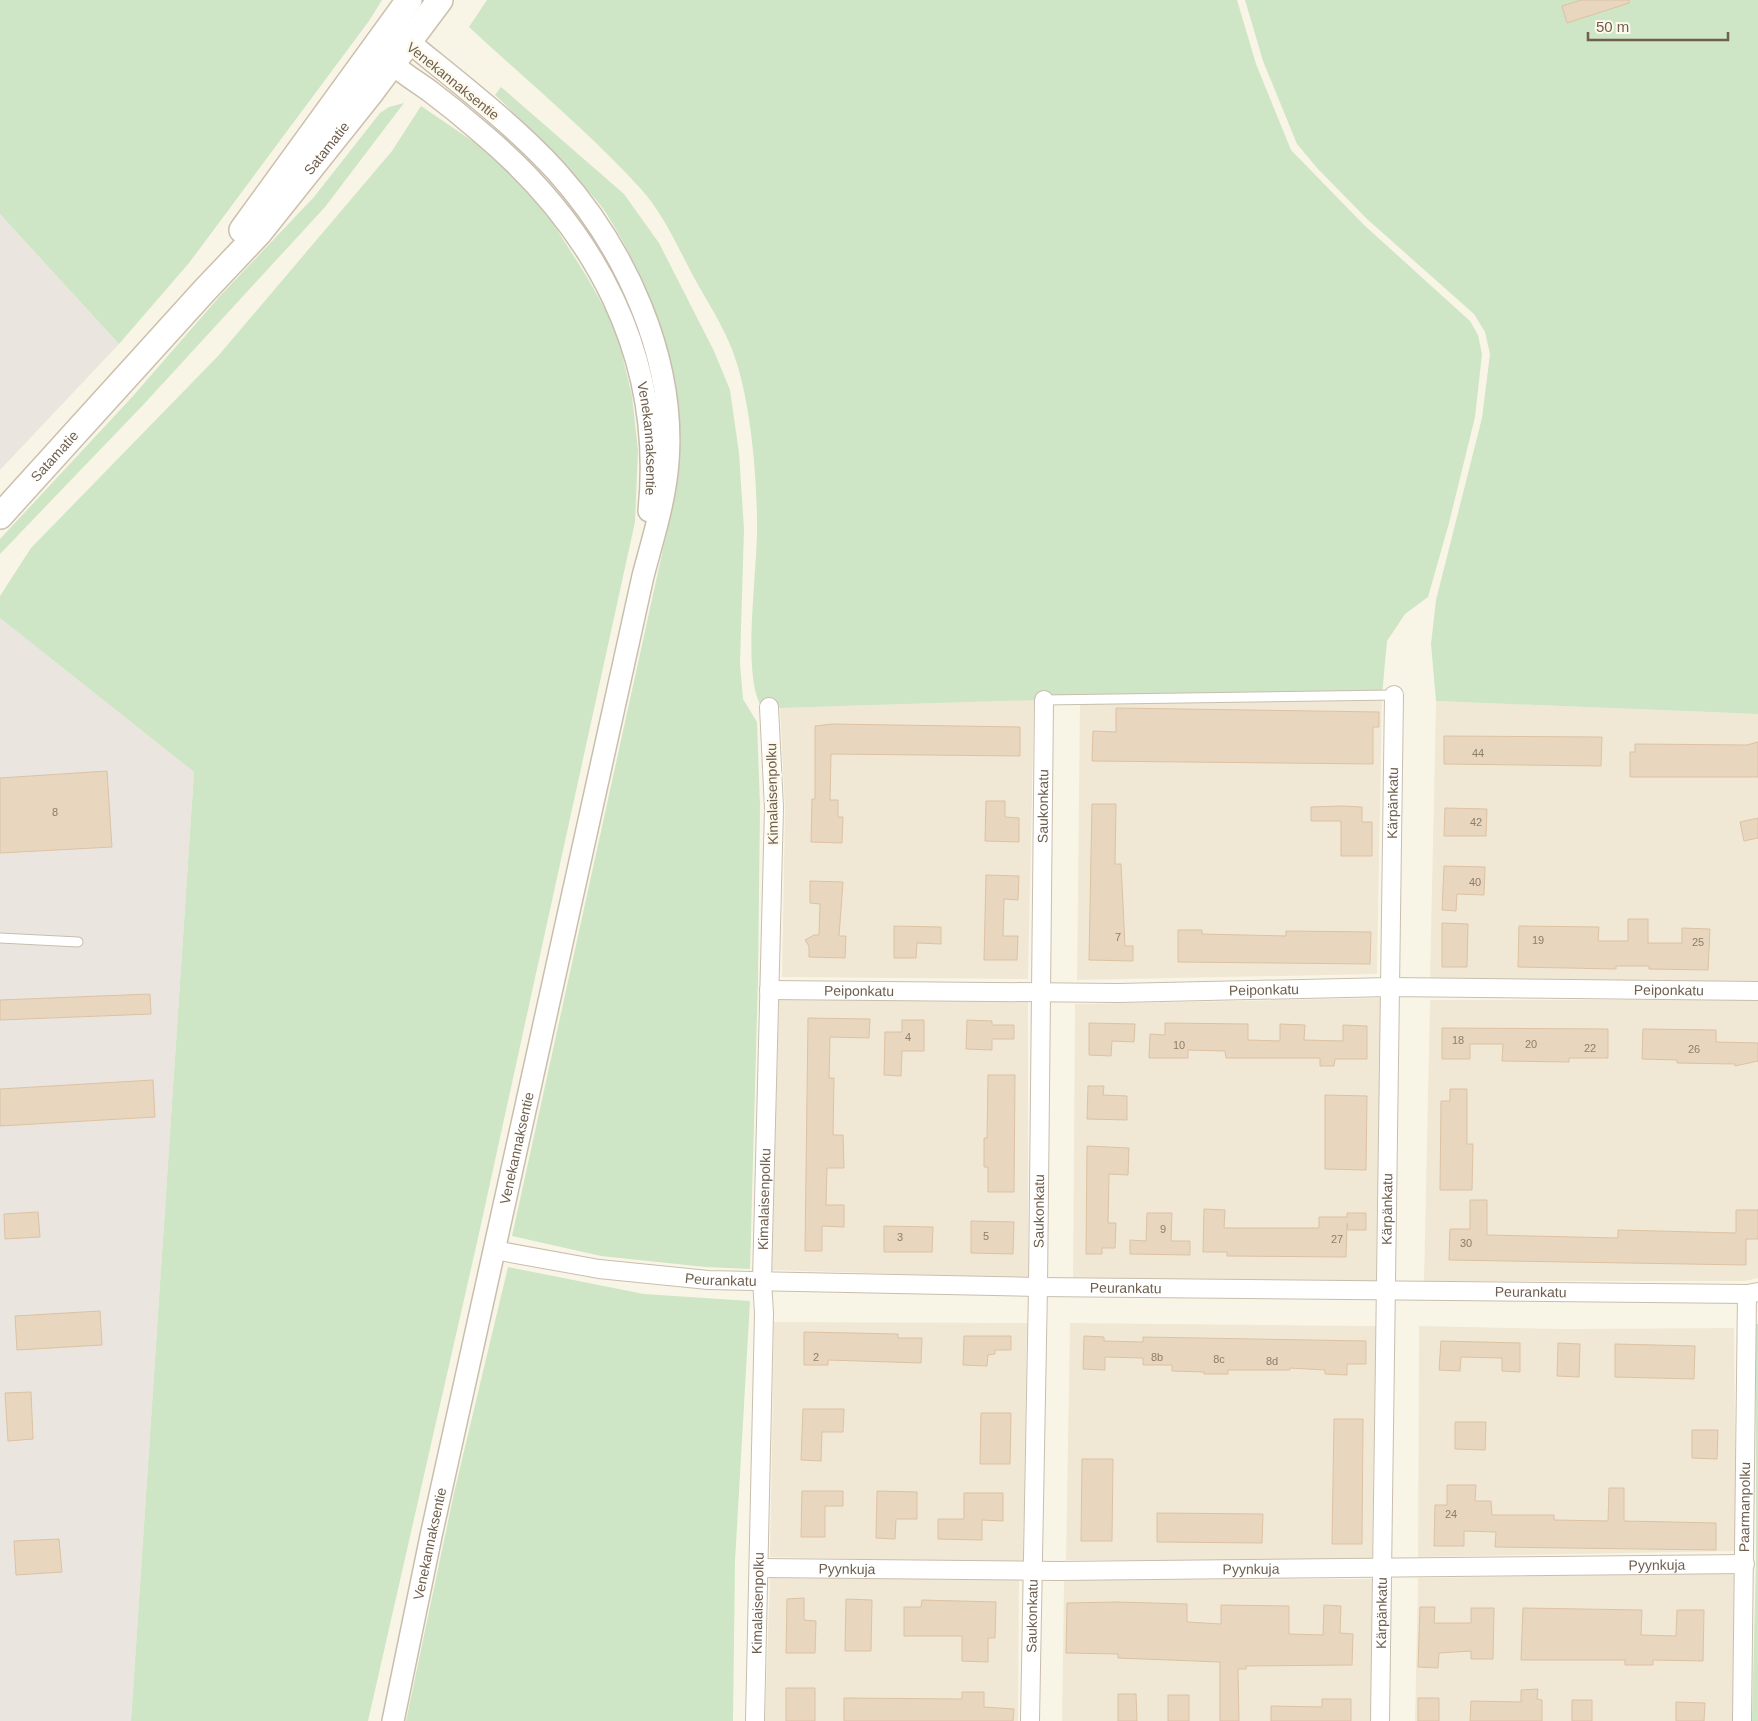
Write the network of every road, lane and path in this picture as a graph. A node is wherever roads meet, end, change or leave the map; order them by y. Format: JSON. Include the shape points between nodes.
{"nodes":[{"id":1,"x":409,"y":0,"type":"edge"},
{"id":2,"x":440,"y":0,"type":"edge"},
{"id":3,"x":383,"y":37,"type":"junction"},
{"id":4,"x":409,"y":42,"type":"junction"},
{"id":5,"x":393,"y":64,"type":"junction"},
{"id":6,"x":205,"y":290,"type":"junction"},
{"id":7,"x":2,"y":514,"type":"edge"},
{"id":8,"x":643,"y":576,"type":"junction"},
{"id":9,"x":1394,"y":695,"type":"joint"},
{"id":10,"x":1044,"y":700,"type":"joint"},
{"id":11,"x":769,"y":707,"type":"dead end"},
{"id":12,"x":0,"y":938,"type":"edge"},
{"id":13,"x":78,"y":942,"type":"dead end"},
{"id":14,"x":1390,"y":987,"type":"junction"},
{"id":15,"x":769,"y":990,"type":"junction"},
{"id":16,"x":1758,"y":991,"type":"edge"},
{"id":17,"x":1041,"y":992,"type":"junction"},
{"id":18,"x":494,"y":1250,"type":"junction"},
{"id":19,"x":762,"y":1280,"type":"junction"},
{"id":20,"x":1038,"y":1288,"type":"junction"},
{"id":21,"x":1386,"y":1291,"type":"junction"},
{"id":22,"x":1752,"y":1293,"type":"edge"},
{"id":23,"x":1745,"y":1564,"type":"junction"},
{"id":24,"x":759,"y":1568,"type":"junction"},
{"id":25,"x":1382,"y":1569,"type":"junction"},
{"id":26,"x":1032,"y":1571,"type":"junction"},
{"id":27,"x":393,"y":1721,"type":"edge"},
{"id":28,"x":755,"y":1721,"type":"edge"},
{"id":29,"x":1030,"y":1721,"type":"edge"},
{"id":30,"x":1380,"y":1721,"type":"edge"},
{"id":31,"x":1742,"y":1721,"type":"edge"}],
"edges":[{"from":1,"to":3,"type":"main road","name":"Satamatie"},
{"from":2,"to":4,"type":"main road","name":"Satamatie"},
{"from":3,"to":4,"type":"street","name":"Venekannaksentie"},
{"from":3,"to":5,"type":"street","name":"Venekannaksentie"},
{"from":3,"to":6,"type":"main road","name":"Satamatie","via":[[248,221]]},
{"from":4,"to":5,"type":"main road","name":"Satamatie"},
{"from":4,"to":8,"type":"street","name":"Venekannaksentie","via":[[530,146],[576,194],[603,233],[647,322],[660,368],[668,443],[662,507]]},
{"from":5,"to":6,"type":"main road","name":"Satamatie","via":[[259,233]]},
{"from":5,"to":8,"type":"street","name":"Venekannaksentie","via":[[446,103],[531,178],[583,243],[618,306],[638,366],[650,436],[650,506]]},
{"from":6,"to":7,"type":"main road","name":"Satamatie"},
{"from":8,"to":18,"type":"street","name":"Venekannaksentie"},
{"from":9,"to":10,"type":"lane"},
{"from":9,"to":14,"type":"street","name":"Kärpänkatu"},
{"from":10,"to":17,"type":"street","name":"Saukonkatu"},
{"from":11,"to":15,"type":"street","name":"Kimalaisenpolku","via":[[774,808]]},
{"from":12,"to":13,"type":"lane"},
{"from":14,"to":16,"type":"street","name":"Peiponkatu"},
{"from":14,"to":17,"type":"street","name":"Peiponkatu"},
{"from":14,"to":21,"type":"street","name":"Kärpänkatu"},
{"from":15,"to":17,"type":"street","name":"Peiponkatu"},
{"from":15,"to":19,"type":"street","name":"Kimalaisenpolku"},
{"from":17,"to":20,"type":"street","name":"Saukonkatu"},
{"from":18,"to":19,"type":"street","name":"Peurankatu","via":[[599,1269],[708,1280]]},
{"from":18,"to":27,"type":"street","name":"Venekannaksentie"},
{"from":19,"to":20,"type":"street","name":"Peurankatu"},
{"from":19,"to":24,"type":"street","name":"Kimalaisenpolku"},
{"from":20,"to":21,"type":"street","name":"Peurankatu"},
{"from":20,"to":26,"type":"street","name":"Saukonkatu"},
{"from":21,"to":22,"type":"street","name":"Peurankatu"},
{"from":21,"to":25,"type":"street","name":"Kärpänkatu"},
{"from":22,"to":23,"type":"street","name":"Paarmanpolku"},
{"from":23,"to":25,"type":"street","name":"Pyynkuja"},
{"from":23,"to":31,"type":"street","name":"Paarmanpolku"},
{"from":24,"to":26,"type":"street","name":"Pyynkuja"},
{"from":24,"to":28,"type":"street","name":"Kimalaisenpolku"},
{"from":25,"to":26,"type":"street","name":"Pyynkuja"},
{"from":25,"to":30,"type":"street","name":"Kärpänkatu"},
{"from":26,"to":29,"type":"street","name":"Saukonkatu"}]}
